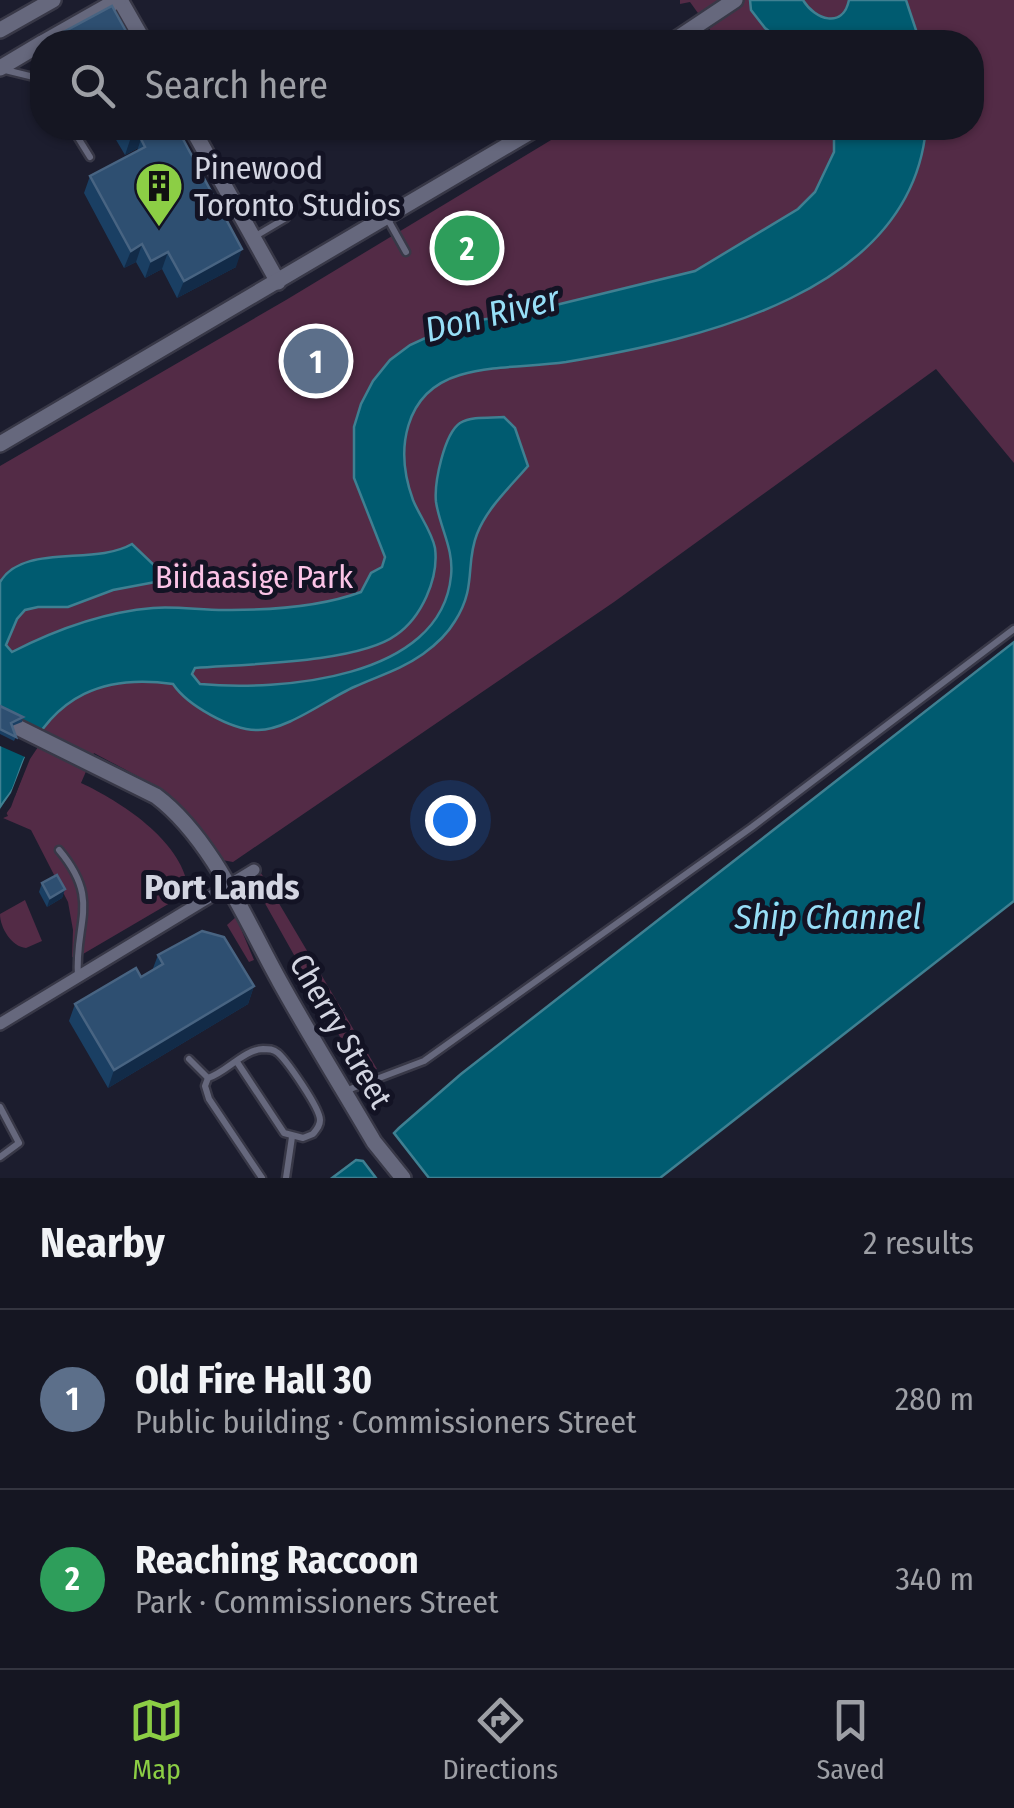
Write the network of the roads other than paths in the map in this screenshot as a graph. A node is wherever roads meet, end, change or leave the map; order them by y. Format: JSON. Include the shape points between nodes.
{"nodes":[{"id":1,"x":53,"y":0,"type":"edge"},
{"id":2,"x":119,"y":0,"type":"edge"},
{"id":3,"x":735,"y":0,"type":"edge"},
{"id":4,"x":0,"y":30,"type":"edge"},
{"id":5,"x":66,"y":30,"type":"edge"},
{"id":6,"x":137,"y":30,"type":"edge"},
{"id":7,"x":690,"y":30,"type":"edge"},
{"id":8,"x":30,"y":51,"type":"edge"},
{"id":9,"x":0,"y":68,"type":"edge"},
{"id":10,"x":30,"y":76,"type":"edge"},
{"id":11,"x":79,"y":140,"type":"edge"},
{"id":12,"x":199,"y":140,"type":"edge"},
{"id":13,"x":517,"y":140,"type":"edge"},
{"id":14,"x":90,"y":157,"type":"dead end"},
{"id":15,"x":387,"y":217,"type":"junction"},
{"id":16,"x":286,"y":218,"type":"dead end"},
{"id":17,"x":253,"y":238,"type":"junction"},
{"id":18,"x":406,"y":252,"type":"dead end"},
{"id":19,"x":278,"y":282,"type":"junction"},
{"id":20,"x":0,"y":444,"type":"edge"},
{"id":21,"x":1014,"y":629,"type":"edge"},
{"id":22,"x":12,"y":725,"type":"edge"},
{"id":23,"x":59,"y":850,"type":"dead end"},
{"id":24,"x":254,"y":870,"type":"dead end"},
{"id":25,"x":226,"y":886,"type":"junction"},
{"id":26,"x":78,"y":978,"type":"junction"},
{"id":27,"x":0,"y":1024,"type":"edge"},
{"id":28,"x":188,"y":1059,"type":"dead end"},
{"id":29,"x":237,"y":1062,"type":"junction"},
{"id":30,"x":208,"y":1078,"type":"junction"},
{"id":31,"x":344,"y":1092,"type":"junction"},
{"id":32,"x":0,"y":1106,"type":"edge"},
{"id":33,"x":292,"y":1137,"type":"junction"},
{"id":34,"x":0,"y":1157,"type":"edge"},
{"id":35,"x":262,"y":1178,"type":"edge"},
{"id":36,"x":286,"y":1178,"type":"edge"},
{"id":37,"x":403,"y":1178,"type":"edge"}],
"edges":[{"from":1,"to":4,"type":"street"},
{"from":2,"to":5,"type":"street"},
{"from":2,"to":6,"type":"street"},
{"from":3,"to":7,"type":"street"},
{"from":8,"to":9,"type":"street"},
{"from":9,"to":10,"type":"lane"},
{"from":11,"to":14,"type":"lane"},
{"from":12,"to":17,"type":"street"},
{"from":13,"to":15,"type":"street"},
{"from":15,"to":18,"type":"lane"},
{"from":15,"to":19,"type":"street"},
{"from":16,"to":17,"type":"lane"},
{"from":17,"to":19,"type":"street"},
{"from":19,"to":20,"type":"street"},
{"from":21,"to":31,"type":"lane","via":[[424,1062]]},
{"from":22,"to":25,"type":"street","name":"Cherry Street","via":[[156,796],[192,831]]},
{"from":23,"to":26,"type":"lane","via":[[84,896]]},
{"from":24,"to":25,"type":"street"},
{"from":25,"to":26,"type":"street"},
{"from":25,"to":31,"type":"street","name":"Cherry Street"},
{"from":26,"to":27,"type":"street"},
{"from":28,"to":30,"type":"lane"},
{"from":29,"to":30,"type":"lane"},
{"from":29,"to":33,"type":"lane"},
{"from":29,"to":33,"type":"lane","via":[[254,1050],[279,1054],[320,1119],[314,1134]]},
{"from":30,"to":35,"type":"lane","via":[[209,1099]]},
{"from":31,"to":37,"type":"street","name":"Cherry Street"},
{"from":32,"to":34,"type":"lane","via":[[20,1143]]},
{"from":33,"to":36,"type":"lane"}]}
